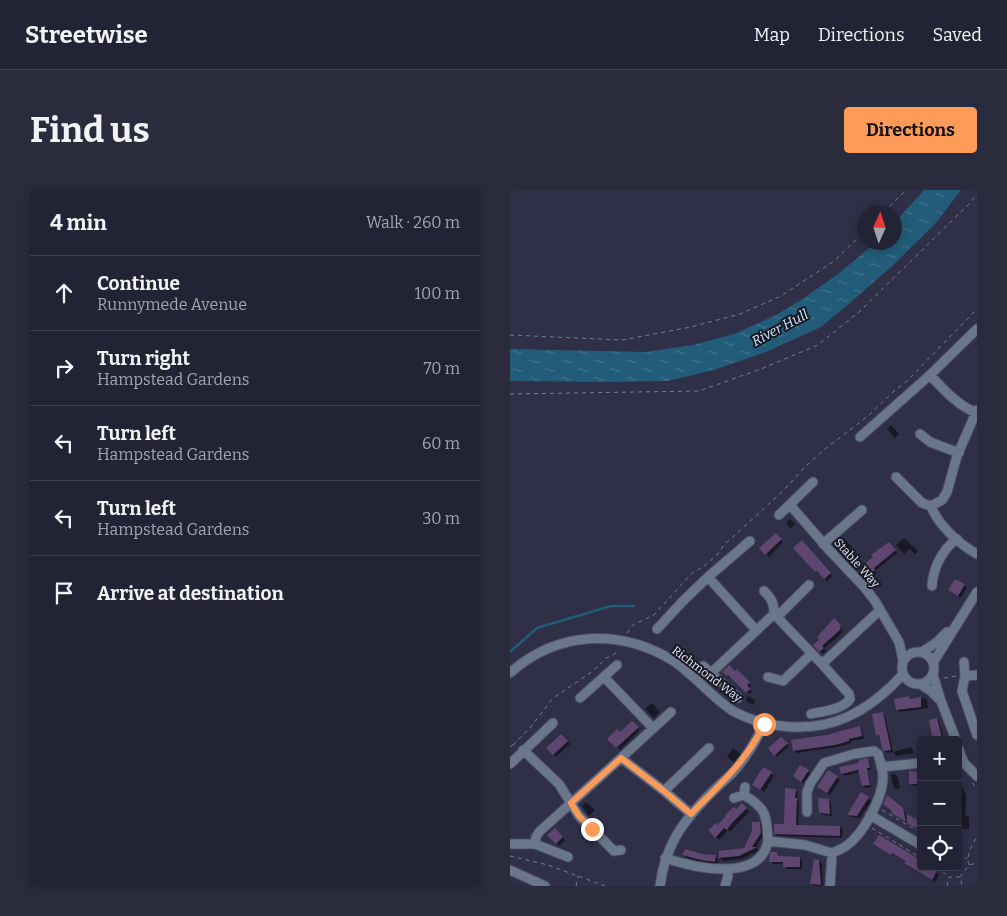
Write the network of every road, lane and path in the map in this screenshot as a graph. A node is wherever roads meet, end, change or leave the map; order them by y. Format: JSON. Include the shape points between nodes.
{"nodes":[{"id":1,"x":906,"y":190,"type":"edge"},
{"id":2,"x":977,"y":193,"type":"edge"},
{"id":3,"x":891,"y":205,"type":"edge"},
{"id":4,"x":857,"y":239,"type":"edge"},
{"id":5,"x":977,"y":309,"type":"edge"},
{"id":6,"x":977,"y":329,"type":"edge"},
{"id":7,"x":510,"y":334,"type":"edge"},
{"id":8,"x":930,"y":375,"type":"junction"},
{"id":9,"x":510,"y":394,"type":"edge"},
{"id":10,"x":976,"y":412,"type":"edge"},
{"id":11,"x":920,"y":434,"type":"dead end"},
{"id":12,"x":860,"y":437,"type":"dead end"},
{"id":13,"x":959,"y":453,"type":"junction"},
{"id":14,"x":896,"y":477,"type":"dead end"},
{"id":15,"x":814,"y":482,"type":"dead end"},
{"id":16,"x":790,"y":505,"type":"junction"},
{"id":17,"x":931,"y":506,"type":"junction"},
{"id":18,"x":862,"y":510,"type":"dead end"},
{"id":19,"x":779,"y":515,"type":"dead end"},
{"id":20,"x":957,"y":539,"type":"junction"},
{"id":21,"x":750,"y":541,"type":"dead end"},
{"id":22,"x":823,"y":544,"type":"junction"},
{"id":23,"x":977,"y":554,"type":"edge"},
{"id":24,"x":708,"y":578,"type":"junction"},
{"id":25,"x":809,"y":584,"type":"dead end"},
{"id":26,"x":932,"y":586,"type":"dead end"},
{"id":27,"x":764,"y":591,"type":"dead end"},
{"id":28,"x":977,"y":592,"type":"edge"},
{"id":29,"x":880,"y":610,"type":"junction"},
{"id":30,"x":775,"y":616,"type":"junction"},
{"id":31,"x":956,"y":623,"type":"junction"},
{"id":32,"x":657,"y":629,"type":"dead end"},
{"id":33,"x":756,"y":630,"type":"junction"},
{"id":34,"x":624,"y":640,"type":"junction"},
{"id":35,"x":899,"y":642,"type":"junction"},
{"id":36,"x":920,"y":652,"type":"junction"},
{"id":37,"x":811,"y":654,"type":"junction"},
{"id":38,"x":904,"y":660,"type":"junction"},
{"id":39,"x":934,"y":661,"type":"junction"},
{"id":40,"x":964,"y":662,"type":"dead end"},
{"id":41,"x":822,"y":664,"type":"junction"},
{"id":42,"x":617,"y":665,"type":"dead end"},
{"id":43,"x":703,"y":666,"type":"dead end"},
{"id":44,"x":510,"y":672,"type":"edge"},
{"id":45,"x":711,"y":673,"type":"junction"},
{"id":46,"x":903,"y":674,"type":"junction"},
{"id":47,"x":977,"y":675,"type":"edge"},
{"id":48,"x":965,"y":676,"type":"junction"},
{"id":49,"x":604,"y":677,"type":"junction"},
{"id":50,"x":768,"y":677,"type":"dead end"},
{"id":51,"x":937,"y":677,"type":"junction"},
{"id":52,"x":915,"y":684,"type":"junction"},
{"id":53,"x":889,"y":690,"type":"junction"},
{"id":54,"x":580,"y":698,"type":"dead end"},
{"id":55,"x":738,"y":698,"type":"dead end"},
{"id":56,"x":941,"y":701,"type":"junction"},
{"id":57,"x":671,"y":712,"type":"dead end"},
{"id":58,"x":811,"y":714,"type":"dead end"},
{"id":59,"x":553,"y":723,"type":"dead end"},
{"id":60,"x":764,"y":724,"type":"junction"},
{"id":61,"x":653,"y":728,"type":"junction"},
{"id":62,"x":977,"y":735,"type":"edge"},
{"id":63,"x":954,"y":736,"type":"edge"},
{"id":64,"x":513,"y":745,"type":"dead end"},
{"id":65,"x":709,"y":748,"type":"dead end"},
{"id":66,"x":523,"y":750,"type":"junction"},
{"id":67,"x":621,"y":758,"type":"junction"},
{"id":68,"x":962,"y":759,"type":"edge"},
{"id":69,"x":917,"y":763,"type":"edge"},
{"id":70,"x":510,"y":764,"type":"edge"},
{"id":71,"x":881,"y":766,"type":"junction"},
{"id":72,"x":977,"y":776,"type":"edge"},
{"id":73,"x":664,"y":791,"type":"junction"},
{"id":74,"x":734,"y":798,"type":"dead end"},
{"id":75,"x":571,"y":803,"type":"junction"},
{"id":76,"x":875,"y":805,"type":"junction"},
{"id":77,"x":807,"y":812,"type":"dead end"},
{"id":78,"x":691,"y":814,"type":"junction"},
{"id":79,"x":870,"y":815,"type":"junction"},
{"id":80,"x":865,"y":824,"type":"junction"},
{"id":81,"x":917,"y":831,"type":"edge"},
{"id":82,"x":977,"y":837,"type":"edge"},
{"id":83,"x":768,"y":841,"type":"junction"},
{"id":84,"x":917,"y":843,"type":"edge"},
{"id":85,"x":510,"y":844,"type":"edge"},
{"id":86,"x":535,"y":844,"type":"junction"},
{"id":87,"x":620,"y":850,"type":"dead end"},
{"id":88,"x":832,"y":853,"type":"junction"},
{"id":89,"x":510,"y":856,"type":"edge"},
{"id":90,"x":917,"y":856,"type":"edge"},
{"id":91,"x":962,"y":857,"type":"edge"},
{"id":92,"x":568,"y":858,"type":"dead end"},
{"id":93,"x":665,"y":858,"type":"junction"},
{"id":94,"x":967,"y":860,"type":"junction"},
{"id":95,"x":977,"y":863,"type":"edge"},
{"id":96,"x":969,"y":865,"type":"junction"},
{"id":97,"x":510,"y":870,"type":"edge"},
{"id":98,"x":727,"y":870,"type":"junction"},
{"id":99,"x":942,"y":871,"type":"edge"},
{"id":100,"x":578,"y":875,"type":"junction"},
{"id":101,"x":950,"y":877,"type":"junction"},
{"id":102,"x":960,"y":877,"type":"junction"},
{"id":103,"x":977,"y":883,"type":"edge"},
{"id":104,"x":545,"y":886,"type":"edge"},
{"id":105,"x":576,"y":886,"type":"edge"},
{"id":106,"x":605,"y":886,"type":"edge"},
{"id":107,"x":660,"y":886,"type":"edge"},
{"id":108,"x":725,"y":886,"type":"edge"},
{"id":109,"x":830,"y":886,"type":"edge"},
{"id":110,"x":947,"y":886,"type":"edge"},
{"id":111,"x":962,"y":886,"type":"edge"},
{"id":112,"x":976,"y":886,"type":"edge"}],
"edges":[{"from":1,"to":3,"type":"path"},
{"from":2,"to":9,"type":"path","via":[[859,312],[818,345],[737,379],[699,391]]},
{"from":4,"to":7,"type":"path","via":[[834,261],[781,296],[740,314],[622,340]]},
{"from":5,"to":34,"type":"path","via":[[907,381],[825,449],[717,554],[692,573],[654,615],[633,625]]},
{"from":6,"to":8,"type":"street"},
{"from":8,"to":10,"type":"street","via":[[946,393]]},
{"from":8,"to":12,"type":"street"},
{"from":10,"to":13,"type":"street"},
{"from":11,"to":13,"type":"street","via":[[930,442]]},
{"from":13,"to":17,"type":"street","via":[[947,492],[942,500]]},
{"from":14,"to":17,"type":"street","via":[[922,503]]},
{"from":15,"to":16,"type":"street"},
{"from":16,"to":19,"type":"street"},
{"from":16,"to":22,"type":"street","name":"Stable Way"},
{"from":17,"to":20,"type":"street","via":[[935,516]]},
{"from":18,"to":22,"type":"street"},
{"from":20,"to":23,"type":"street"},
{"from":20,"to":26,"type":"street","via":[[939,560]]},
{"from":21,"to":24,"type":"street"},
{"from":22,"to":29,"type":"street","name":"Stable Way","via":[[865,588]]},
{"from":24,"to":32,"type":"street"},
{"from":24,"to":33,"type":"street"},
{"from":25,"to":30,"type":"street"},
{"from":27,"to":30,"type":"street","via":[[774,604]]},
{"from":28,"to":31,"type":"street"},
{"from":29,"to":35,"type":"street","name":"Stable Way"},
{"from":29,"to":41,"type":"street"},
{"from":30,"to":33,"type":"street"},
{"from":30,"to":37,"type":"street"},
{"from":31,"to":36,"type":"street","via":[[937,642]]},
{"from":31,"to":39,"type":"street"},
{"from":33,"to":45,"type":"street"},
{"from":34,"to":44,"type":"street","name":"Richmond Way","via":[[590,638],[562,643],[534,655]]},
{"from":34,"to":60,"type":"street","name":"Richmond Way","via":[[673,661],[732,710]]},
{"from":34,"to":64,"type":"path","via":[[617,652],[553,698]]},
{"from":35,"to":36,"type":"street"},
{"from":35,"to":38,"type":"street","name":"Stable Way"},
{"from":36,"to":38,"type":"street","via":[[909,653]]},
{"from":36,"to":39,"type":"street"},
{"from":37,"to":41,"type":"street"},
{"from":37,"to":50,"type":"street","via":[[783,680]]},
{"from":38,"to":46,"type":"street"},
{"from":39,"to":51,"type":"street"},
{"from":40,"to":48,"type":"street"},
{"from":41,"to":58,"type":"street","via":[[850,699],[841,707]]},
{"from":42,"to":49,"type":"street"},
{"from":43,"to":45,"type":"street"},
{"from":45,"to":55,"type":"street"},
{"from":46,"to":52,"type":"street"},
{"from":46,"to":53,"type":"street","name":"Richmond Way"},
{"from":47,"to":48,"type":"street"},
{"from":48,"to":51,"type":"path"},
{"from":48,"to":62,"type":"street","via":[[964,697]]},
{"from":49,"to":54,"type":"street"},
{"from":49,"to":61,"type":"street"},
{"from":51,"to":52,"type":"street"},
{"from":51,"to":56,"type":"street"},
{"from":52,"to":53,"type":"street","name":"Richmond Way"},
{"from":52,"to":56,"type":"street","via":[[931,691]]},
{"from":53,"to":60,"type":"street","name":"Richmond Way","via":[[860,710],[834,722],[799,726]]},
{"from":56,"to":63,"type":"street"},
{"from":57,"to":61,"type":"street"},
{"from":59,"to":66,"type":"street"},
{"from":60,"to":78,"type":"street","via":[[734,771]]},
{"from":61,"to":67,"type":"street"},
{"from":65,"to":73,"type":"street"},
{"from":66,"to":70,"type":"street"},
{"from":66,"to":75,"type":"street","via":[[559,784]]},
{"from":67,"to":73,"type":"street"},
{"from":67,"to":75,"type":"street"},
{"from":68,"to":72,"type":"street"},
{"from":69,"to":71,"type":"street"},
{"from":71,"to":76,"type":"street","via":[[882,784]]},
{"from":71,"to":77,"type":"street","via":[[874,751],[824,763],[807,792]]},
{"from":73,"to":78,"type":"street"},
{"from":74,"to":83,"type":"street","via":[[744,791],[759,804],[768,826]]},
{"from":75,"to":86,"type":"street","via":[[539,832]]},
{"from":75,"to":87,"type":"street","via":[[579,816],[614,852]]},
{"from":76,"to":79,"type":"street"},
{"from":76,"to":81,"type":"path"},
{"from":78,"to":93,"type":"street"},
{"from":79,"to":80,"type":"street"},
{"from":79,"to":84,"type":"street"},
{"from":80,"to":88,"type":"street","via":[[848,846]]},
{"from":80,"to":90,"type":"path"},
{"from":82,"to":94,"type":"path"},
{"from":83,"to":88,"type":"street","via":[[805,845]]},
{"from":83,"to":98,"type":"street","via":[[762,856]]},
{"from":85,"to":86,"type":"street"},
{"from":86,"to":92,"type":"street"},
{"from":88,"to":109,"type":"street"},
{"from":89,"to":100,"type":"path"},
{"from":91,"to":94,"type":"path"},
{"from":93,"to":98,"type":"street","via":[[686,865]]},
{"from":93,"to":107,"type":"street"},
{"from":94,"to":96,"type":"path"},
{"from":95,"to":96,"type":"path"},
{"from":96,"to":102,"type":"path"},
{"from":97,"to":104,"type":"street"},
{"from":98,"to":108,"type":"street"},
{"from":99,"to":101,"type":"path"},
{"from":100,"to":105,"type":"path"},
{"from":100,"to":106,"type":"path"},
{"from":101,"to":102,"type":"path"},
{"from":101,"to":110,"type":"path"},
{"from":102,"to":111,"type":"path"},
{"from":103,"to":112,"type":"path"}]}
